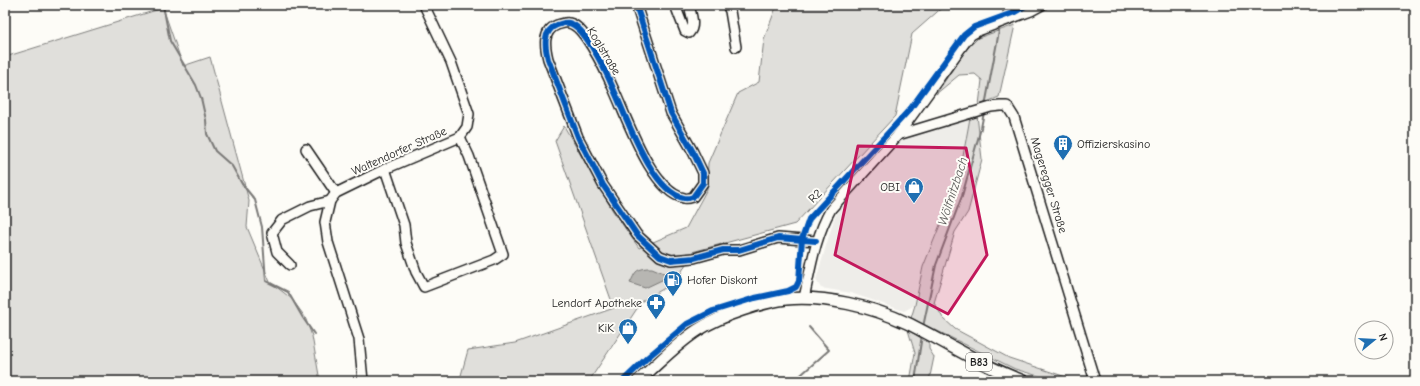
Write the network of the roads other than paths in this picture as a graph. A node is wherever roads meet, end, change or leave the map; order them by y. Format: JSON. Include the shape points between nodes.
{"nodes":[{"id":1,"x":424,"y":5,"type":"edge"},
{"id":2,"x":636,"y":5,"type":"edge"},
{"id":3,"x":675,"y":5,"type":"edge"},
{"id":4,"x":689,"y":5,"type":"edge"},
{"id":5,"x":727,"y":5,"type":"edge"},
{"id":6,"x":1042,"y":5,"type":"edge"},
{"id":7,"x":736,"y":47,"type":"dead end"},
{"id":8,"x":898,"y":135,"type":"junction"},
{"id":9,"x":460,"y":137,"type":"junction"},
{"id":10,"x":306,"y":148,"type":"dead end"},
{"id":11,"x":385,"y":169,"type":"junction"},
{"id":12,"x":336,"y":193,"type":"junction"},
{"id":13,"x":330,"y":201,"type":"junction"},
{"id":14,"x":816,"y":241,"type":"junction"},
{"id":15,"x":290,"y":265,"type":"dead end"},
{"id":16,"x":804,"y":298,"type":"junction"},
{"id":17,"x":363,"y":381,"type":"edge"},
{"id":18,"x":638,"y":381,"type":"edge"},
{"id":19,"x":1023,"y":381,"type":"edge"},
{"id":20,"x":1095,"y":381,"type":"edge"}],
"edges":[{"from":1,"to":9,"type":"street","name":"Waltendorfer Straße","via":[[450,62],[469,114],[467,127]]},
{"from":2,"to":14,"type":"street","name":"Koglstraße","via":[[671,113],[703,173],[703,183],[693,197],[685,199],[674,195],[650,168],[596,54],[578,28],[570,23],[554,26],[549,30],[544,46],[578,137],[603,185],[637,235],[660,256],[671,260],[694,258],[723,250],[739,250],[778,238]]},
{"from":3,"to":4,"type":"street","via":[[685,31],[689,33],[693,26]]},
{"from":5,"to":7,"type":"street"},
{"from":6,"to":8,"type":"street","via":[[975,33],[966,41]]},
{"from":8,"to":14,"type":"street","via":[[831,209]]},
{"from":8,"to":20,"type":"street","name":"Mageregger Straße","via":[[991,107],[1007,106],[1014,117]]},
{"from":9,"to":11,"type":"street","name":"Waltendorfer Straße"},
{"from":9,"to":11,"type":"street","via":[[502,250],[503,254],[494,260],[424,287],[406,243],[404,225]]},
{"from":10,"to":12,"type":"street"},
{"from":11,"to":12,"type":"street","name":"Waltendorfer Straße"},
{"from":12,"to":13,"type":"street","name":"Waltendorfer Straße"},
{"from":13,"to":15,"type":"street","via":[[310,206],[282,220],[272,233],[277,252]]},
{"from":13,"to":17,"type":"street","name":"Waltendorfer Straße","via":[[325,222],[328,242],[359,339]]},
{"from":14,"to":16,"type":"street"},
{"from":16,"to":18,"type":"main road","number":"B83","via":[[766,302],[714,320],[685,339]]},
{"from":16,"to":19,"type":"main road","number":"B83","via":[[844,302],[906,323],[988,366]]}]}
